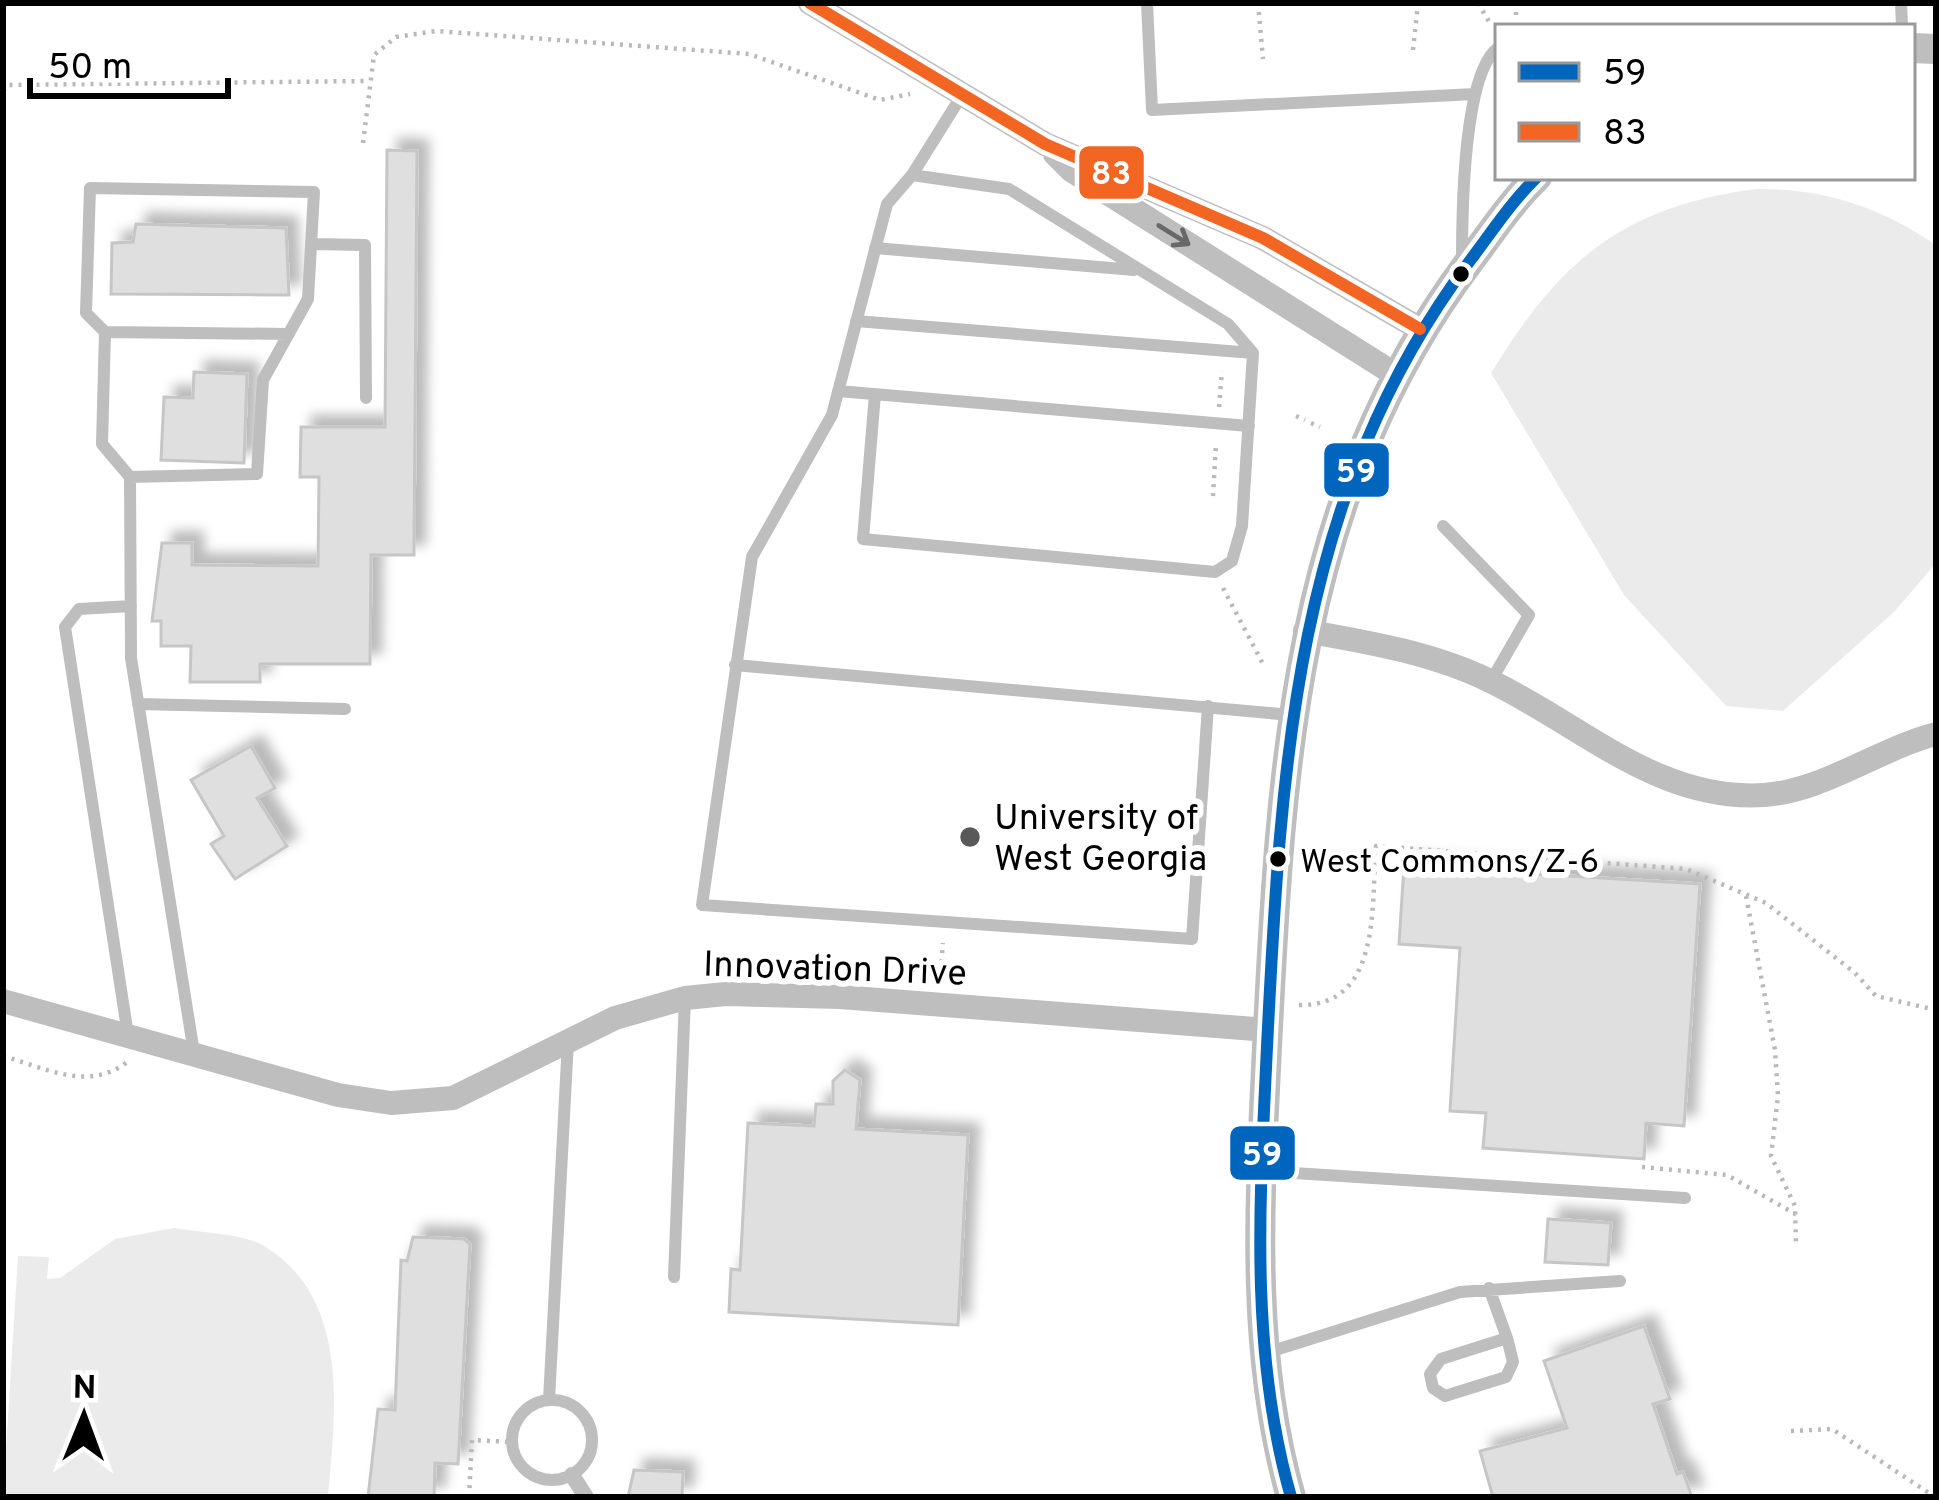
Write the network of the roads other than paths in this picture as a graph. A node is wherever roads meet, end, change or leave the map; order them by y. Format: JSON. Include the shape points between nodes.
{"nodes":[{"id":1,"x":810,"y":3,"type":"edge"},
{"id":2,"x":1147,"y":3,"type":"edge"},
{"id":3,"x":1495,"y":51,"type":"edge"},
{"id":4,"x":962,"y":94,"type":"junction"},
{"id":5,"x":1475,"y":94,"type":"junction"},
{"id":6,"x":1045,"y":144,"type":"junction"},
{"id":7,"x":912,"y":175,"type":"junction"},
{"id":8,"x":1535,"y":180,"type":"edge"},
{"id":9,"x":311,"y":244,"type":"junction"},
{"id":10,"x":875,"y":248,"type":"junction"},
{"id":11,"x":1141,"y":271,"type":"junction"},
{"id":12,"x":1462,"y":272,"type":"junction"},
{"id":13,"x":856,"y":322,"type":"junction"},
{"id":14,"x":1420,"y":329,"type":"junction"},
{"id":15,"x":105,"y":332,"type":"junction"},
{"id":16,"x":289,"y":334,"type":"junction"},
{"id":17,"x":1253,"y":353,"type":"junction"},
{"id":18,"x":1396,"y":375,"type":"junction"},
{"id":19,"x":838,"y":391,"type":"junction"},
{"id":20,"x":875,"y":394,"type":"junction"},
{"id":21,"x":366,"y":398,"type":"dead end"},
{"id":22,"x":1249,"y":426,"type":"junction"},
{"id":23,"x":130,"y":477,"type":"junction"},
{"id":24,"x":1443,"y":526,"type":"dead end"},
{"id":25,"x":131,"y":606,"type":"junction"},
{"id":26,"x":1305,"y":631,"type":"junction"},
{"id":27,"x":735,"y":664,"type":"junction"},
{"id":28,"x":1491,"y":681,"type":"junction"},
{"id":29,"x":138,"y":704,"type":"junction"},
{"id":30,"x":1208,"y":706,"type":"junction"},
{"id":31,"x":345,"y":710,"type":"dead end"},
{"id":32,"x":1292,"y":715,"type":"junction"},
{"id":33,"x":1936,"y":734,"type":"edge"},
{"id":34,"x":686,"y":998,"type":"junction"},
{"id":35,"x":3,"y":1000,"type":"edge"},
{"id":36,"x":1268,"y":1030,"type":"junction"},
{"id":37,"x":568,"y":1040,"type":"junction"},
{"id":38,"x":131,"y":1046,"type":"junction"},
{"id":39,"x":194,"y":1055,"type":"junction"},
{"id":40,"x":1261,"y":1171,"type":"junction"},
{"id":41,"x":1685,"y":1198,"type":"dead end"},
{"id":42,"x":674,"y":1277,"type":"dead end"},
{"id":43,"x":1620,"y":1281,"type":"dead end"},
{"id":44,"x":1490,"y":1288,"type":"junction"},
{"id":45,"x":1507,"y":1338,"type":"junction"},
{"id":46,"x":1264,"y":1353,"type":"junction"},
{"id":47,"x":549,"y":1400,"type":"junction"},
{"id":48,"x":572,"y":1474,"type":"junction"},
{"id":49,"x":586,"y":1497,"type":"edge"},
{"id":50,"x":1291,"y":1497,"type":"edge"}],
"edges":[{"from":1,"to":4,"type":"street"},
{"from":2,"to":5,"type":"lane","via":[[1153,110]]},
{"from":3,"to":5,"type":"lane","via":[[1481,66]]},
{"from":4,"to":6,"type":"street"},
{"from":4,"to":7,"type":"lane"},
{"from":5,"to":12,"type":"lane"},
{"from":6,"to":14,"type":"street","via":[[1263,238]]},
{"from":6,"to":18,"type":"street","one_way":true,"via":[[1071,170]]},
{"from":7,"to":10,"type":"lane","via":[[887,204]]},
{"from":7,"to":11,"type":"lane","via":[[1009,189]]},
{"from":8,"to":12,"type":"street"},
{"from":9,"to":15,"type":"lane","via":[[314,192],[90,188],[86,313]]},
{"from":9,"to":16,"type":"lane","via":[[308,299]]},
{"from":9,"to":21,"type":"lane","via":[[365,245]]},
{"from":10,"to":11,"type":"lane"},
{"from":10,"to":13,"type":"lane"},
{"from":11,"to":17,"type":"lane","via":[[1228,324]]},
{"from":12,"to":14,"type":"street"},
{"from":13,"to":17,"type":"lane"},
{"from":13,"to":19,"type":"lane"},
{"from":14,"to":18,"type":"street"},
{"from":15,"to":16,"type":"lane"},
{"from":15,"to":23,"type":"lane","via":[[102,444]]},
{"from":16,"to":23,"type":"lane","via":[[262,380],[257,474]]},
{"from":17,"to":22,"type":"lane"},
{"from":18,"to":26,"type":"street","via":[[1358,459]]},
{"from":19,"to":20,"type":"lane"},
{"from":19,"to":27,"type":"lane","via":[[752,557]]},
{"from":20,"to":22,"type":"lane"},
{"from":20,"to":22,"type":"lane","via":[[863,539],[1215,572],[1232,561],[1242,526]]},
{"from":23,"to":25,"type":"lane"},
{"from":24,"to":28,"type":"lane","via":[[1529,615]]},
{"from":25,"to":29,"type":"lane"},
{"from":25,"to":38,"type":"lane","via":[[79,609],[65,627]]},
{"from":26,"to":28,"type":"street"},
{"from":26,"to":32,"type":"street"},
{"from":27,"to":30,"type":"lane"},
{"from":27,"to":30,"type":"lane","via":[[702,905],[1192,939]]},
{"from":28,"to":33,"type":"street","via":[[1635,765],[1718,794],[1802,787]]},
{"from":29,"to":31,"type":"lane"},
{"from":29,"to":39,"type":"lane"},
{"from":30,"to":32,"type":"lane"},
{"from":32,"to":36,"type":"street"},
{"from":34,"to":36,"type":"street","name":"Innovation Drive","via":[[840,997]]},
{"from":34,"to":37,"type":"street","name":"Innovation Drive"},
{"from":34,"to":42,"type":"lane"},
{"from":35,"to":38,"type":"street","name":"Innovation Drive"},
{"from":36,"to":40,"type":"street"},
{"from":37,"to":39,"type":"street","name":"Innovation Drive","via":[[427,1103],[338,1095]]},
{"from":37,"to":47,"type":"lane"},
{"from":38,"to":39,"type":"street","name":"Innovation Drive"},
{"from":40,"to":41,"type":"lane"},
{"from":40,"to":46,"type":"street"},
{"from":43,"to":44,"type":"lane"},
{"from":44,"to":45,"type":"lane"},
{"from":44,"to":46,"type":"lane"},
{"from":45,"to":45,"type":"lane","via":[[1442,1359],[1430,1374],[1433,1388],[1444,1396],[1506,1377],[1513,1362]]},
{"from":46,"to":50,"type":"street"},
{"from":47,"to":48,"type":"lane","via":[[574,1407],[590,1428],[589,1454]]},
{"from":47,"to":48,"type":"lane","via":[[525,1410],[512,1442],[516,1457],[546,1479]]},
{"from":48,"to":49,"type":"street"}]}
